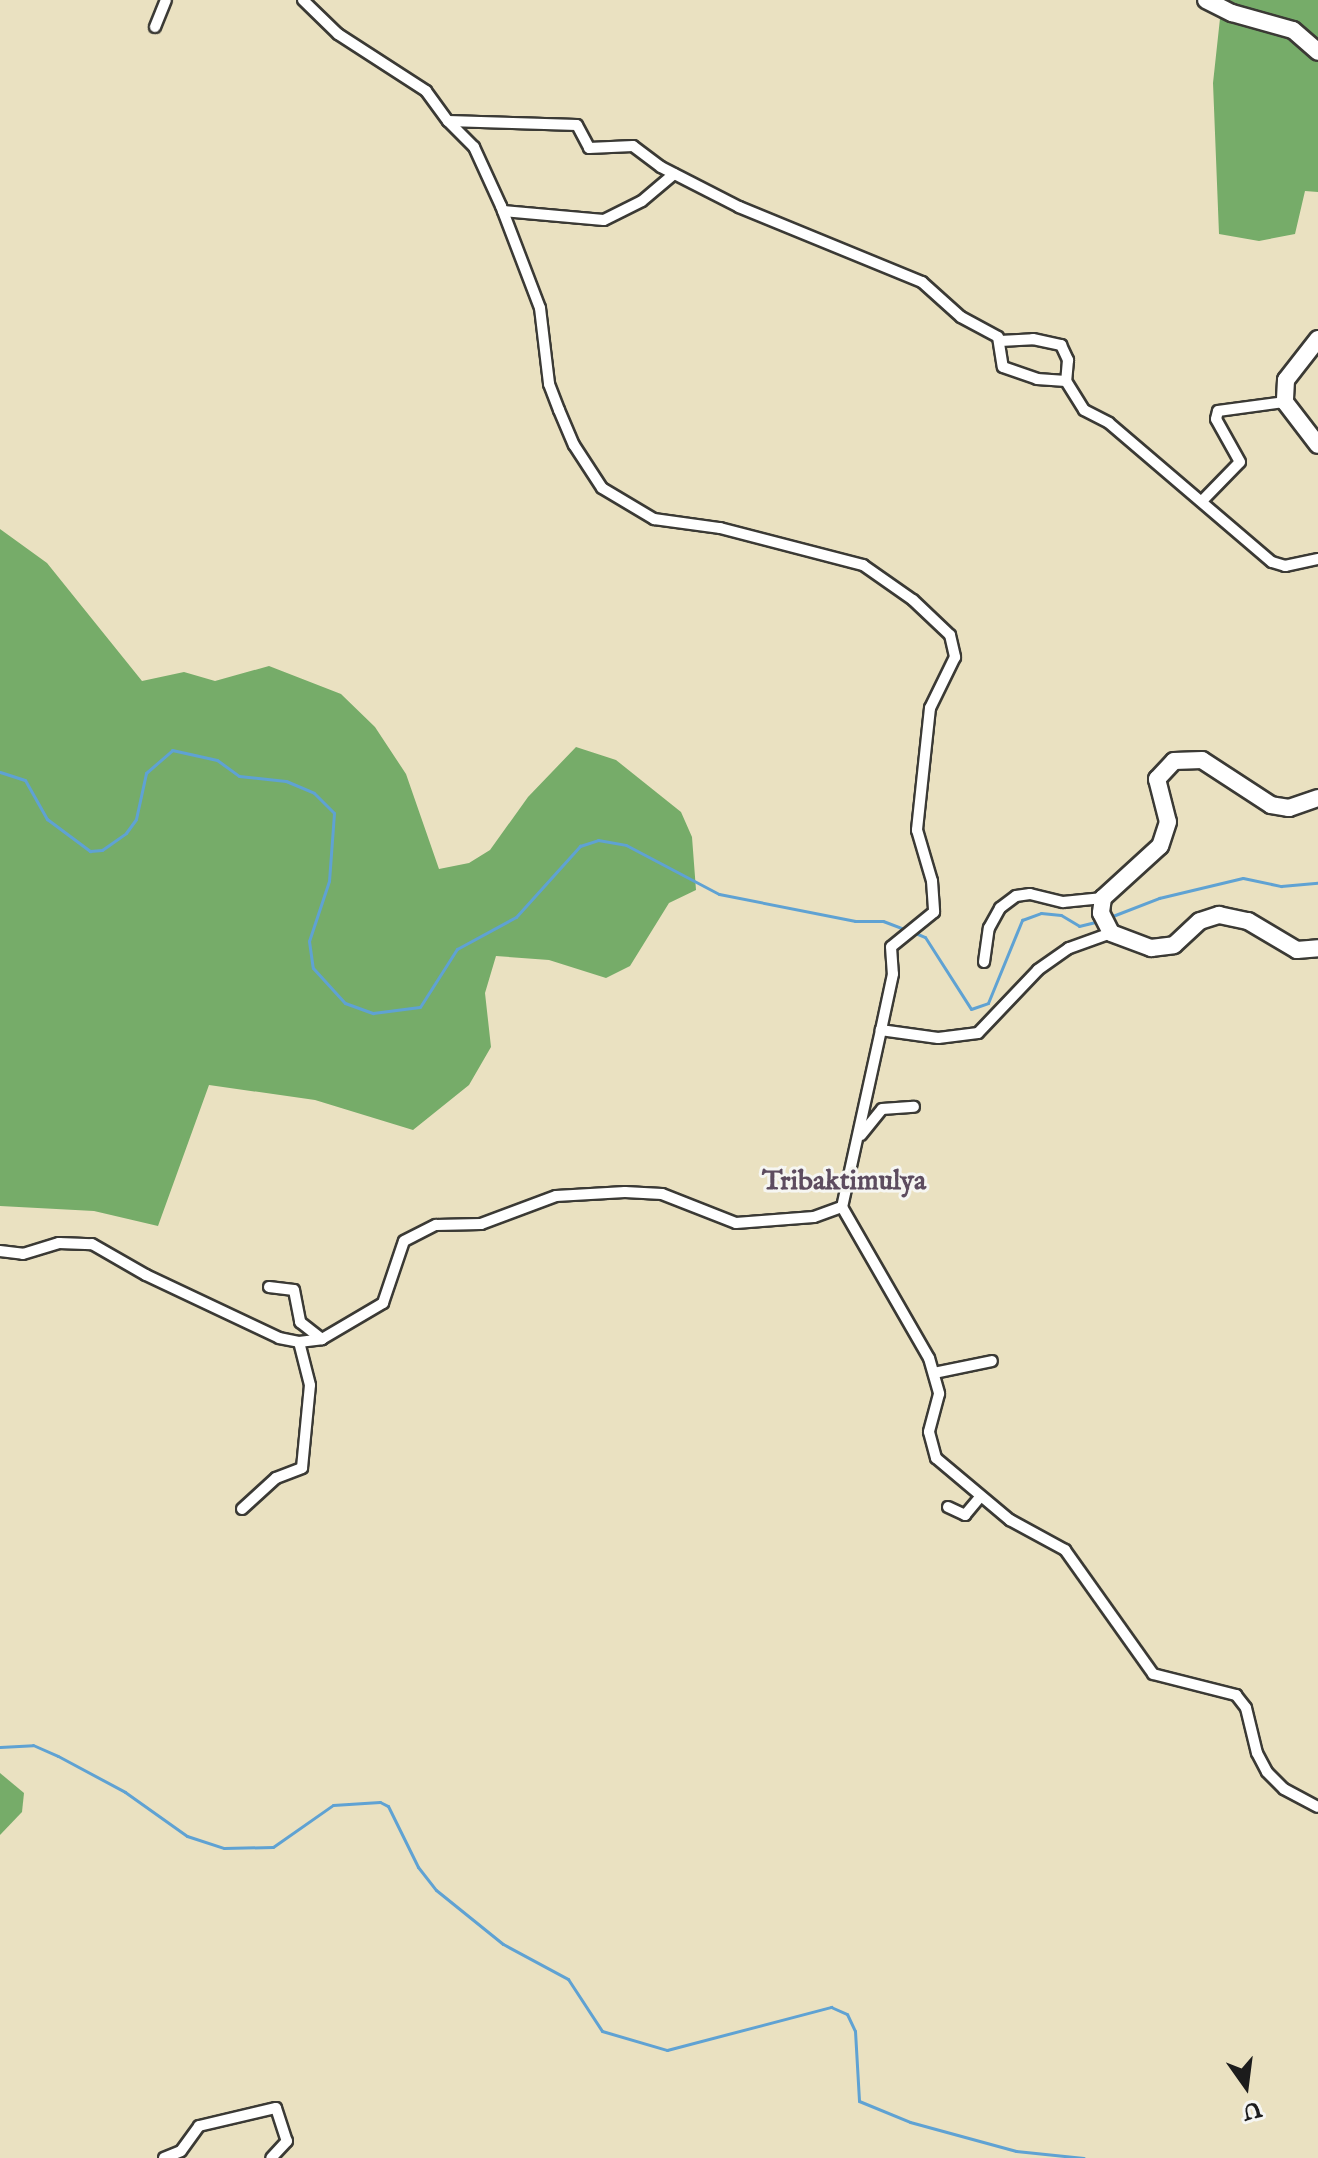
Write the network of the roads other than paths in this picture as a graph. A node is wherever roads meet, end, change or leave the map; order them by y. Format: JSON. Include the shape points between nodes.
{"nodes":[{"id":1,"x":166,"y":0,"type":"edge"},
{"id":2,"x":1206,"y":0,"type":"edge"},
{"id":3,"x":305,"y":2,"type":"edge"},
{"id":4,"x":155,"y":27,"type":"dead end"},
{"id":5,"x":1318,"y":52,"type":"edge"},
{"id":6,"x":448,"y":121,"type":"junction"},
{"id":7,"x":674,"y":174,"type":"junction"},
{"id":8,"x":503,"y":211,"type":"junction"},
{"id":9,"x":1318,"y":339,"type":"edge"},
{"id":10,"x":1000,"y":341,"type":"junction"},
{"id":11,"x":1066,"y":381,"type":"junction"},
{"id":12,"x":1285,"y":402,"type":"junction"},
{"id":13,"x":1318,"y":445,"type":"edge"},
{"id":14,"x":1202,"y":501,"type":"junction"},
{"id":15,"x":1318,"y":559,"type":"edge"},
{"id":16,"x":1318,"y":798,"type":"edge"},
{"id":17,"x":1103,"y":898,"type":"junction"},
{"id":18,"x":1111,"y":933,"type":"junction"},
{"id":19,"x":1318,"y":948,"type":"edge"},
{"id":20,"x":984,"y":962,"type":"dead end"},
{"id":21,"x":881,"y":1030,"type":"junction"},
{"id":22,"x":914,"y":1107,"type":"dead end"},
{"id":23,"x":860,"y":1137,"type":"junction"},
{"id":24,"x":842,"y":1207,"type":"junction"},
{"id":25,"x":0,"y":1251,"type":"edge"},
{"id":26,"x":269,"y":1287,"type":"dead end"},
{"id":27,"x":322,"y":1339,"type":"junction"},
{"id":28,"x":299,"y":1342,"type":"junction"},
{"id":29,"x":992,"y":1361,"type":"dead end"},
{"id":30,"x":934,"y":1373,"type":"junction"},
{"id":31,"x":980,"y":1497,"type":"junction"},
{"id":32,"x":948,"y":1507,"type":"dead end"},
{"id":33,"x":242,"y":1509,"type":"dead end"},
{"id":34,"x":1318,"y":1807,"type":"edge"},
{"id":35,"x":164,"y":2158,"type":"edge"},
{"id":36,"x":271,"y":2158,"type":"edge"}],
"edges":[{"from":1,"to":4,"type":"street"},
{"from":2,"to":5,"type":"main road","via":[[1293,30]]},
{"from":3,"to":6,"type":"street","via":[[338,34],[426,91]]},
{"from":6,"to":7,"type":"street","via":[[577,125],[589,148],[633,146]]},
{"from":6,"to":8,"type":"street","via":[[474,147]]},
{"from":7,"to":8,"type":"street","via":[[610,219]]},
{"from":7,"to":10,"type":"street","via":[[739,207],[922,282],[961,317]]},
{"from":8,"to":21,"type":"street","via":[[540,308],[553,395],[574,445],[602,488],[654,519],[720,528],[863,565],[942,624],[953,641],[953,666],[930,708],[917,830],[932,881],[934,912],[891,947],[893,974]]},
{"from":9,"to":12,"type":"main road","via":[[1286,380]]},
{"from":10,"to":11,"type":"street","via":[[1003,367],[1037,379]]},
{"from":10,"to":11,"type":"street","via":[[1033,339],[1061,345],[1068,360]]},
{"from":11,"to":14,"type":"street","via":[[1084,410],[1109,423]]},
{"from":12,"to":13,"type":"main road"},
{"from":12,"to":14,"type":"street","via":[[1218,411],[1216,419],[1240,462]]},
{"from":14,"to":15,"type":"street","via":[[1272,562],[1285,566]]},
{"from":16,"to":17,"type":"main road","via":[[1289,808],[1271,805],[1202,760],[1174,761],[1157,779],[1168,822],[1160,846]]},
{"from":17,"to":18,"type":"main road","via":[[1102,918]]},
{"from":17,"to":20,"type":"street","via":[[1063,902],[1016,896],[1000,908],[989,928]]},
{"from":18,"to":19,"type":"main road","via":[[1161,949],[1179,942],[1200,921],[1230,915],[1297,950]]},
{"from":18,"to":21,"type":"street","via":[[1069,948],[1038,970],[978,1033],[938,1038]]},
{"from":21,"to":23,"type":"street","via":[[870,1064]]},
{"from":22,"to":23,"type":"street","via":[[882,1109]]},
{"from":23,"to":24,"type":"street"},
{"from":24,"to":27,"type":"street","via":[[814,1217],[736,1223],[662,1194],[625,1192],[556,1196],[481,1224],[436,1225],[404,1241],[383,1303]]},
{"from":24,"to":30,"type":"street","via":[[918,1335]]},
{"from":25,"to":28,"type":"street","via":[[23,1254],[59,1243],[92,1244],[279,1338]]},
{"from":26,"to":27,"type":"street","via":[[294,1290],[300,1322]]},
{"from":27,"to":28,"type":"street"},
{"from":28,"to":33,"type":"street","via":[[310,1385],[302,1468],[276,1478],[258,1500]]},
{"from":29,"to":30,"type":"street"},
{"from":30,"to":31,"type":"street","via":[[939,1394],[930,1421],[932,1448],[951,1475]]},
{"from":31,"to":32,"type":"street","via":[[965,1515]]},
{"from":31,"to":34,"type":"street","via":[[1065,1550],[1153,1674],[1236,1695],[1246,1708],[1267,1772],[1284,1789]]},
{"from":35,"to":36,"type":"street","via":[[181,2151],[199,2126],[276,2108],[287,2141]]}]}
